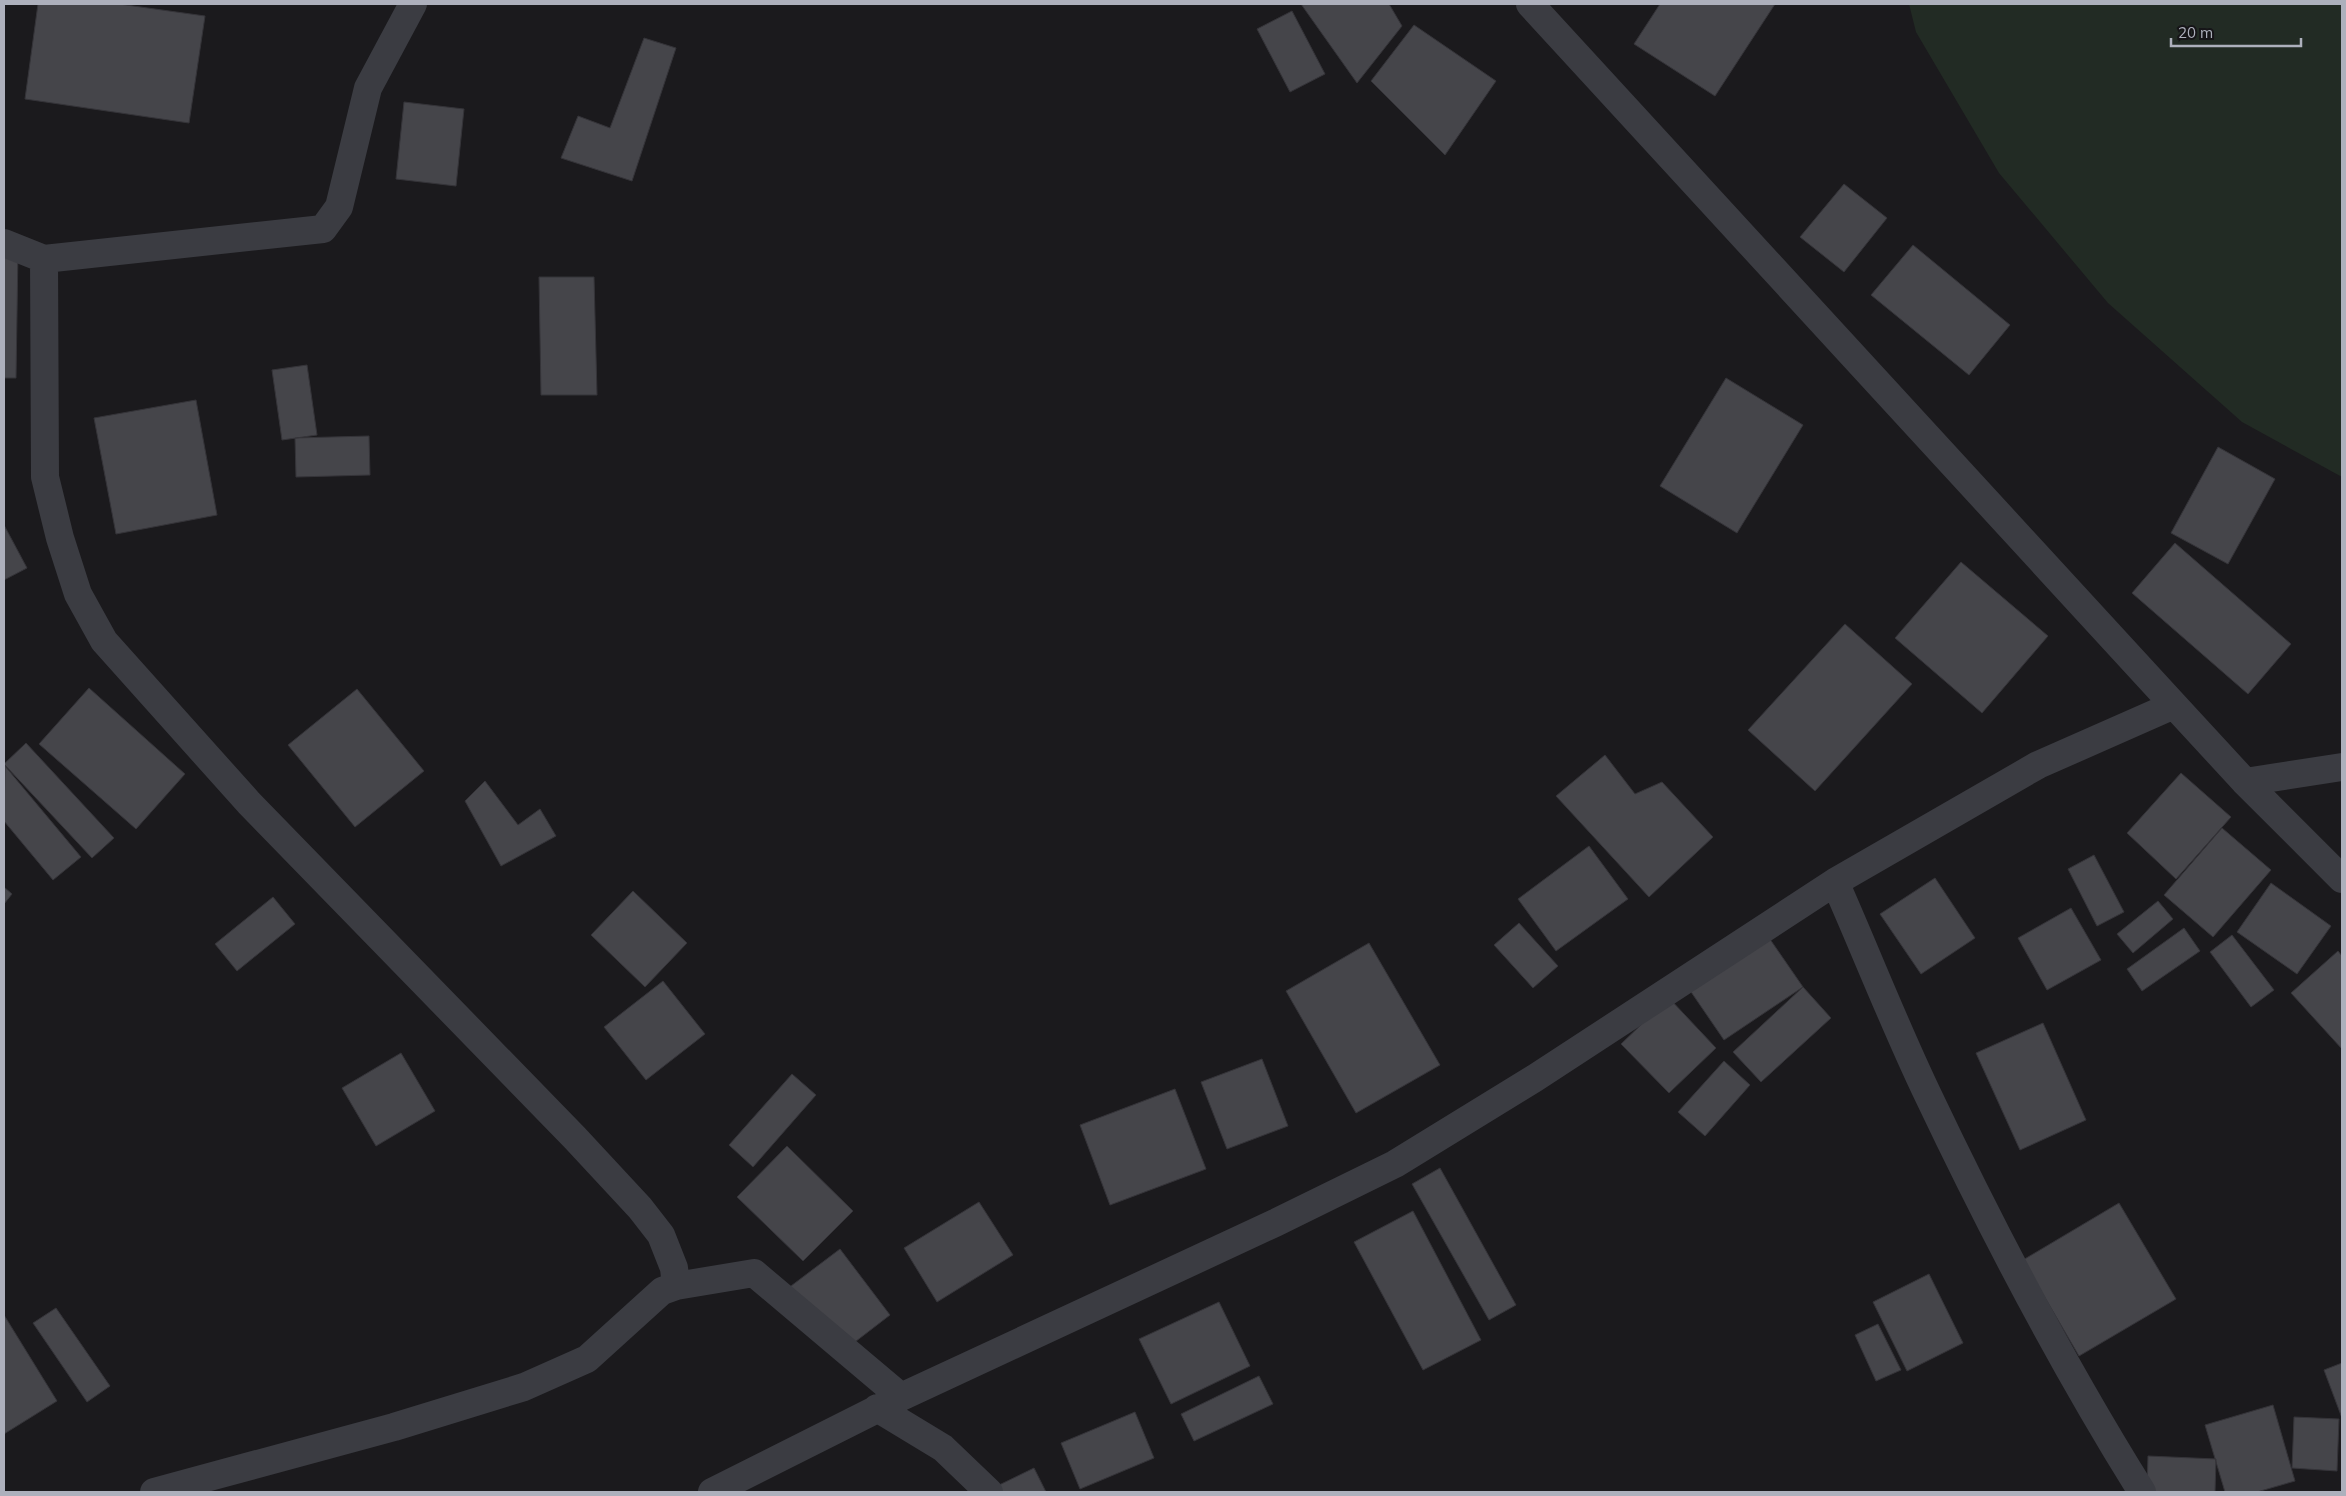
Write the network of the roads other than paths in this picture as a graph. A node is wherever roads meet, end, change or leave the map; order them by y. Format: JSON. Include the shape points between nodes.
{"nodes":[{"id":1,"x":413,"y":4,"type":"edge"},
{"id":2,"x":1530,"y":4,"type":"edge"},
{"id":3,"x":4,"y":243,"type":"edge"},
{"id":4,"x":44,"y":259,"type":"junction"},
{"id":5,"x":2174,"y":705,"type":"junction"},
{"id":6,"x":2342,"y":767,"type":"edge"},
{"id":7,"x":2245,"y":782,"type":"junction"},
{"id":8,"x":2342,"y":879,"type":"edge"},
{"id":9,"x":1835,"y":882,"type":"junction"},
{"id":10,"x":676,"y":1286,"type":"junction"},
{"id":11,"x":901,"y":1397,"type":"junction"},
{"id":12,"x":877,"y":1408,"type":"junction"},
{"id":13,"x":154,"y":1492,"type":"edge"},
{"id":14,"x":712,"y":1492,"type":"edge"},
{"id":15,"x":989,"y":1492,"type":"edge"},
{"id":16,"x":2142,"y":1492,"type":"edge"}],
"edges":[{"from":1,"to":4,"type":"street","via":[[368,88],[339,206],[323,229]]},
{"from":2,"to":5,"type":"street"},
{"from":3,"to":4,"type":"street"},
{"from":4,"to":10,"type":"street","via":[[45,477],[78,594],[104,641],[249,803],[640,1208],[661,1235],[674,1268]]},
{"from":5,"to":7,"type":"street"},
{"from":5,"to":9,"type":"street","via":[[2038,765]]},
{"from":6,"to":7,"type":"street"},
{"from":7,"to":8,"type":"street"},
{"from":9,"to":11,"type":"street","via":[[1535,1078],[1395,1164]]},
{"from":9,"to":16,"type":"street","via":[[1926,1092],[2005,1253]]},
{"from":10,"to":11,"type":"street","via":[[754,1273]]},
{"from":10,"to":13,"type":"street","via":[[662,1291],[586,1359],[524,1387],[394,1427]]},
{"from":11,"to":12,"type":"street"},
{"from":12,"to":14,"type":"street"},
{"from":12,"to":15,"type":"street","via":[[943,1448]]}]}
